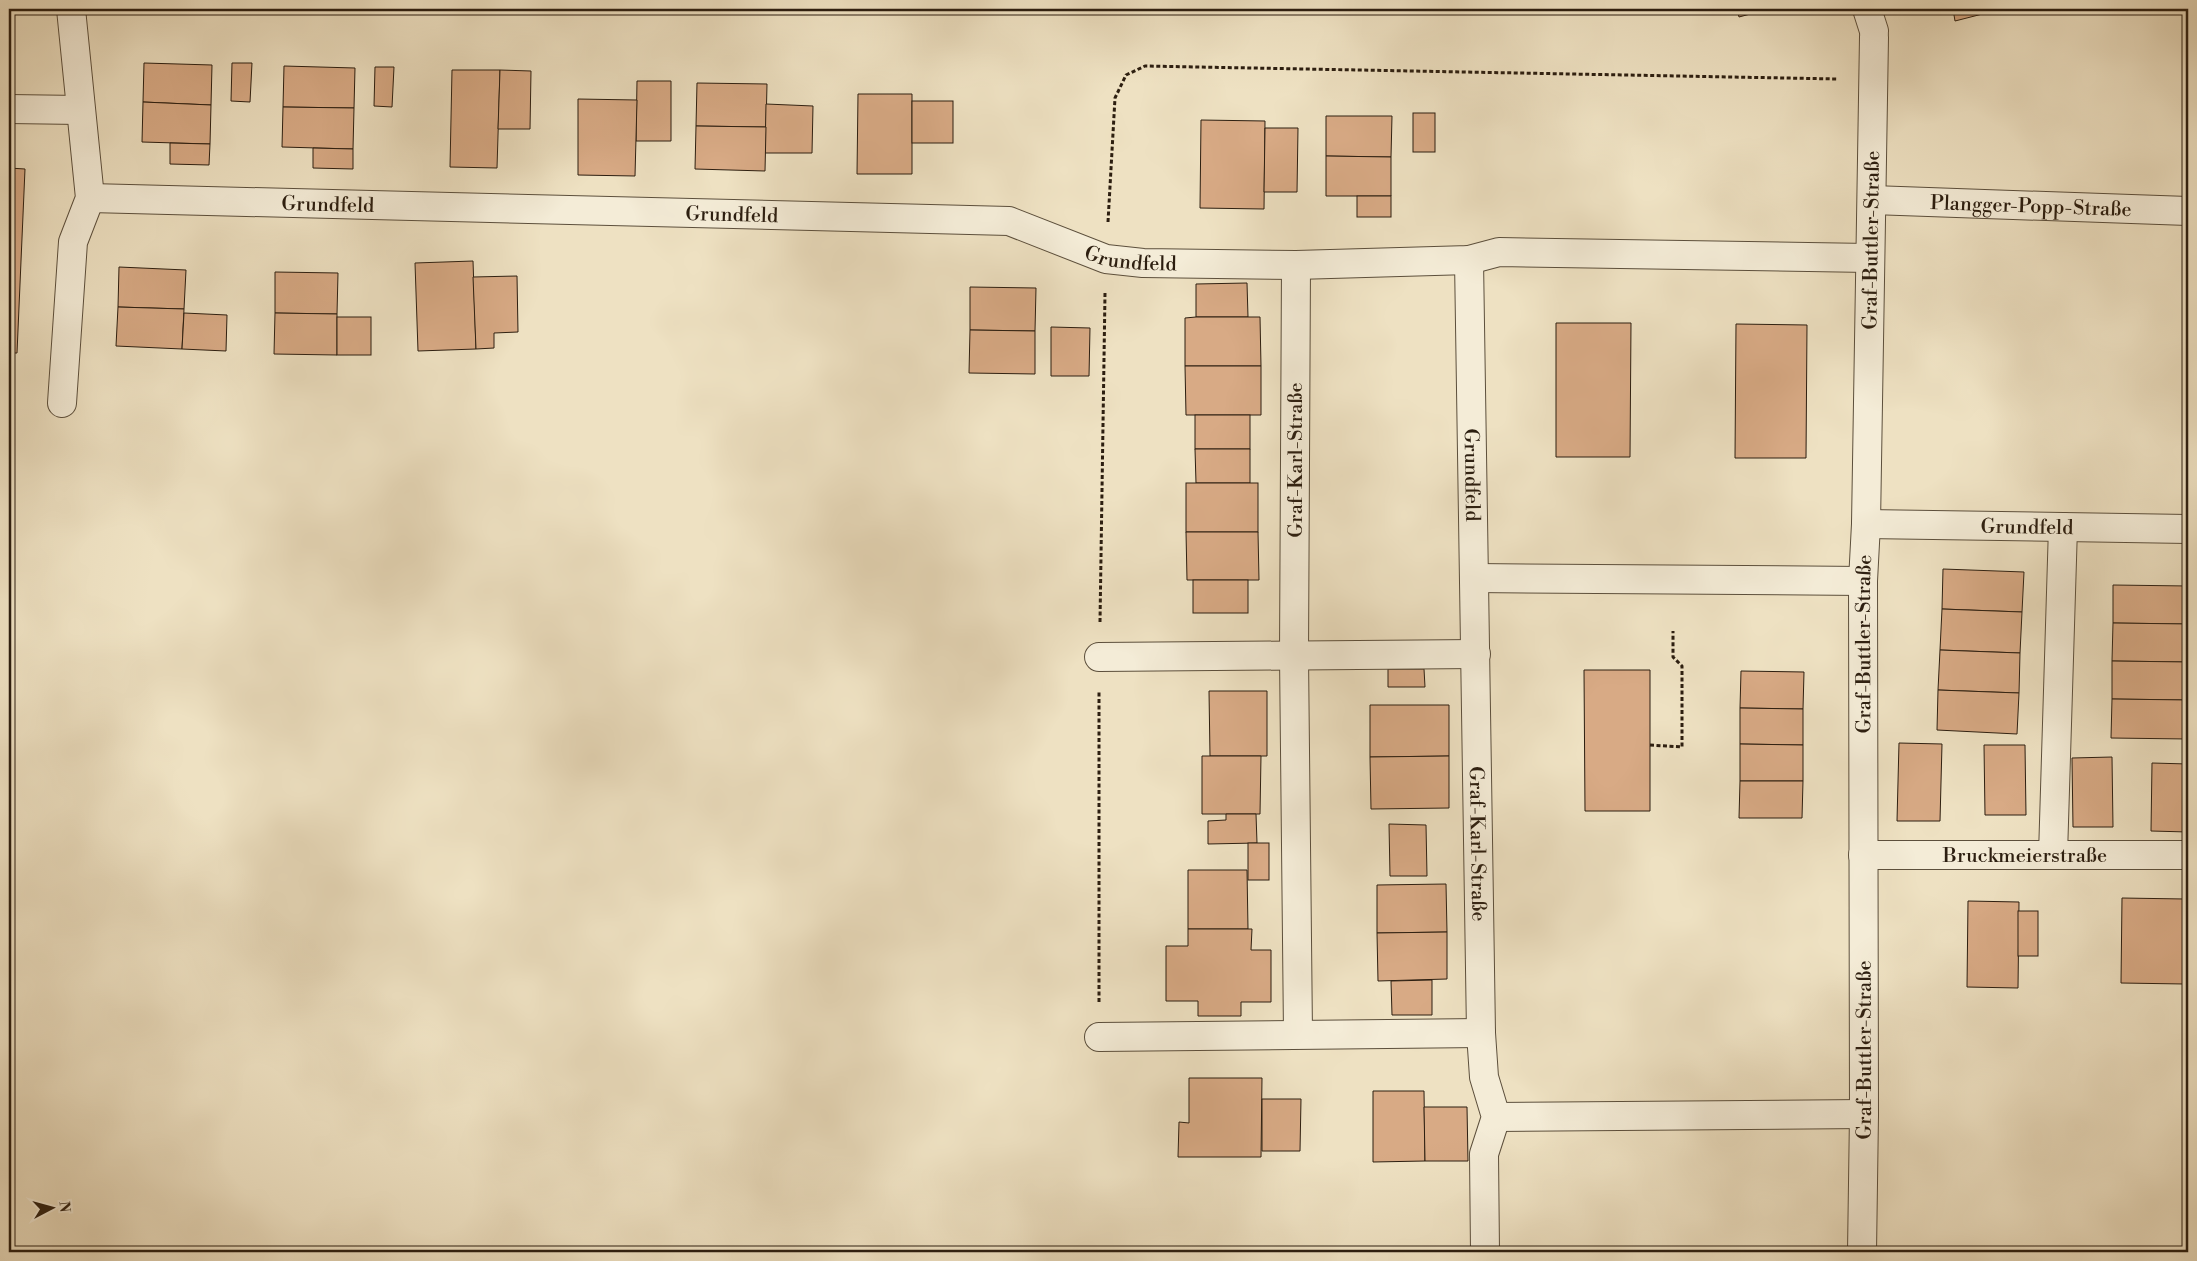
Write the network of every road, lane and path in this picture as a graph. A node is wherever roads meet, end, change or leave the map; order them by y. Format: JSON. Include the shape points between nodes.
{"nodes":[{"id":1,"x":70,"y":9,"type":"edge"},
{"id":2,"x":1872,"y":26,"type":"edge"},
{"id":3,"x":1875,"y":79,"type":"junction"},
{"id":4,"x":9,"y":109,"type":"edge"},
{"id":5,"x":80,"y":110,"type":"junction"},
{"id":6,"x":90,"y":198,"type":"junction"},
{"id":7,"x":1872,"y":200,"type":"junction"},
{"id":8,"x":2188,"y":211,"type":"edge"},
{"id":9,"x":1106,"y":258,"type":"junction"},
{"id":10,"x":1869,"y":258,"type":"junction"},
{"id":11,"x":1469,"y":260,"type":"junction"},
{"id":12,"x":1296,"y":265,"type":"junction"},
{"id":13,"x":62,"y":403,"type":"dead end"},
{"id":14,"x":1866,"y":524,"type":"junction"},
{"id":15,"x":2063,"y":527,"type":"junction"},
{"id":16,"x":2188,"y":529,"type":"edge"},
{"id":17,"x":1474,"y":578,"type":"junction"},
{"id":18,"x":1863,"y":580,"type":"junction"},
{"id":19,"x":1673,"y":631,"type":"dead end"},
{"id":20,"x":1476,"y":654,"type":"junction"},
{"id":21,"x":1294,"y":656,"type":"junction"},
{"id":22,"x":1099,"y":657,"type":"dead end"},
{"id":23,"x":1650,"y":746,"type":"dead end"},
{"id":24,"x":1863,"y":854,"type":"junction"},
{"id":25,"x":2053,"y":855,"type":"junction"},
{"id":26,"x":2188,"y":855,"type":"edge"},
{"id":27,"x":1481,"y":1033,"type":"junction"},
{"id":28,"x":1298,"y":1034,"type":"junction"},
{"id":29,"x":1099,"y":1037,"type":"dead end"},
{"id":30,"x":1864,"y":1114,"type":"junction"},
{"id":31,"x":1496,"y":1117,"type":"junction"},
{"id":32,"x":1485,"y":1252,"type":"edge"},
{"id":33,"x":1862,"y":1252,"type":"edge"}],
"edges":[{"from":1,"to":5,"type":"street"},
{"from":2,"to":3,"type":"street","name":"Graf-Buttler-Straße"},
{"from":3,"to":7,"type":"street","name":"Graf-Buttler-Straße"},
{"from":3,"to":9,"type":"path","via":[[1145,66],[1126,75],[1115,98]]},
{"from":4,"to":5,"type":"street"},
{"from":5,"to":6,"type":"street"},
{"from":6,"to":9,"type":"street","name":"Grundfeld","via":[[1009,222]]},
{"from":6,"to":13,"type":"street","via":[[73,242]]},
{"from":7,"to":8,"type":"street","name":"Plangger-Popp-Straße"},
{"from":7,"to":10,"type":"street","name":"Graf-Buttler-Straße"},
{"from":9,"to":12,"type":"street","name":"Grundfeld","via":[[1143,263]]},
{"from":10,"to":11,"type":"street","via":[[1499,252]]},
{"from":10,"to":14,"type":"street","name":"Graf-Buttler-Straße"},
{"from":11,"to":12,"type":"street","name":"Grundfeld"},
{"from":11,"to":17,"type":"street","name":"Grundfeld"},
{"from":12,"to":21,"type":"street","name":"Graf-Karl-Straße"},
{"from":14,"to":15,"type":"street","name":"Grundfeld"},
{"from":14,"to":18,"type":"street","name":"Graf-Buttler-Straße"},
{"from":15,"to":16,"type":"street","name":"Grundfeld"},
{"from":15,"to":25,"type":"street"},
{"from":17,"to":18,"type":"street"},
{"from":17,"to":20,"type":"street","name":"Graf-Karl-Straße"},
{"from":18,"to":24,"type":"street","name":"Graf-Buttler-Straße"},
{"from":19,"to":23,"type":"path","via":[[1673,657],[1682,666],[1682,746]]},
{"from":20,"to":21,"type":"street"},
{"from":20,"to":27,"type":"street","name":"Graf-Karl-Straße"},
{"from":21,"to":22,"type":"street"},
{"from":21,"to":28,"type":"street","name":"Graf-Karl-Straße"},
{"from":24,"to":25,"type":"street","name":"Bruckmeierstraße"},
{"from":24,"to":30,"type":"street","name":"Graf-Buttler-Straße"},
{"from":25,"to":26,"type":"street","name":"Bruckmeierstraße"},
{"from":27,"to":28,"type":"street"},
{"from":27,"to":31,"type":"street","name":"Graf-Karl-Straße","via":[[1484,1077]]},
{"from":28,"to":29,"type":"street"},
{"from":30,"to":31,"type":"street"},
{"from":30,"to":33,"type":"street","name":"Graf-Buttler-Straße"},
{"from":31,"to":32,"type":"street","via":[[1484,1154]]}]}
